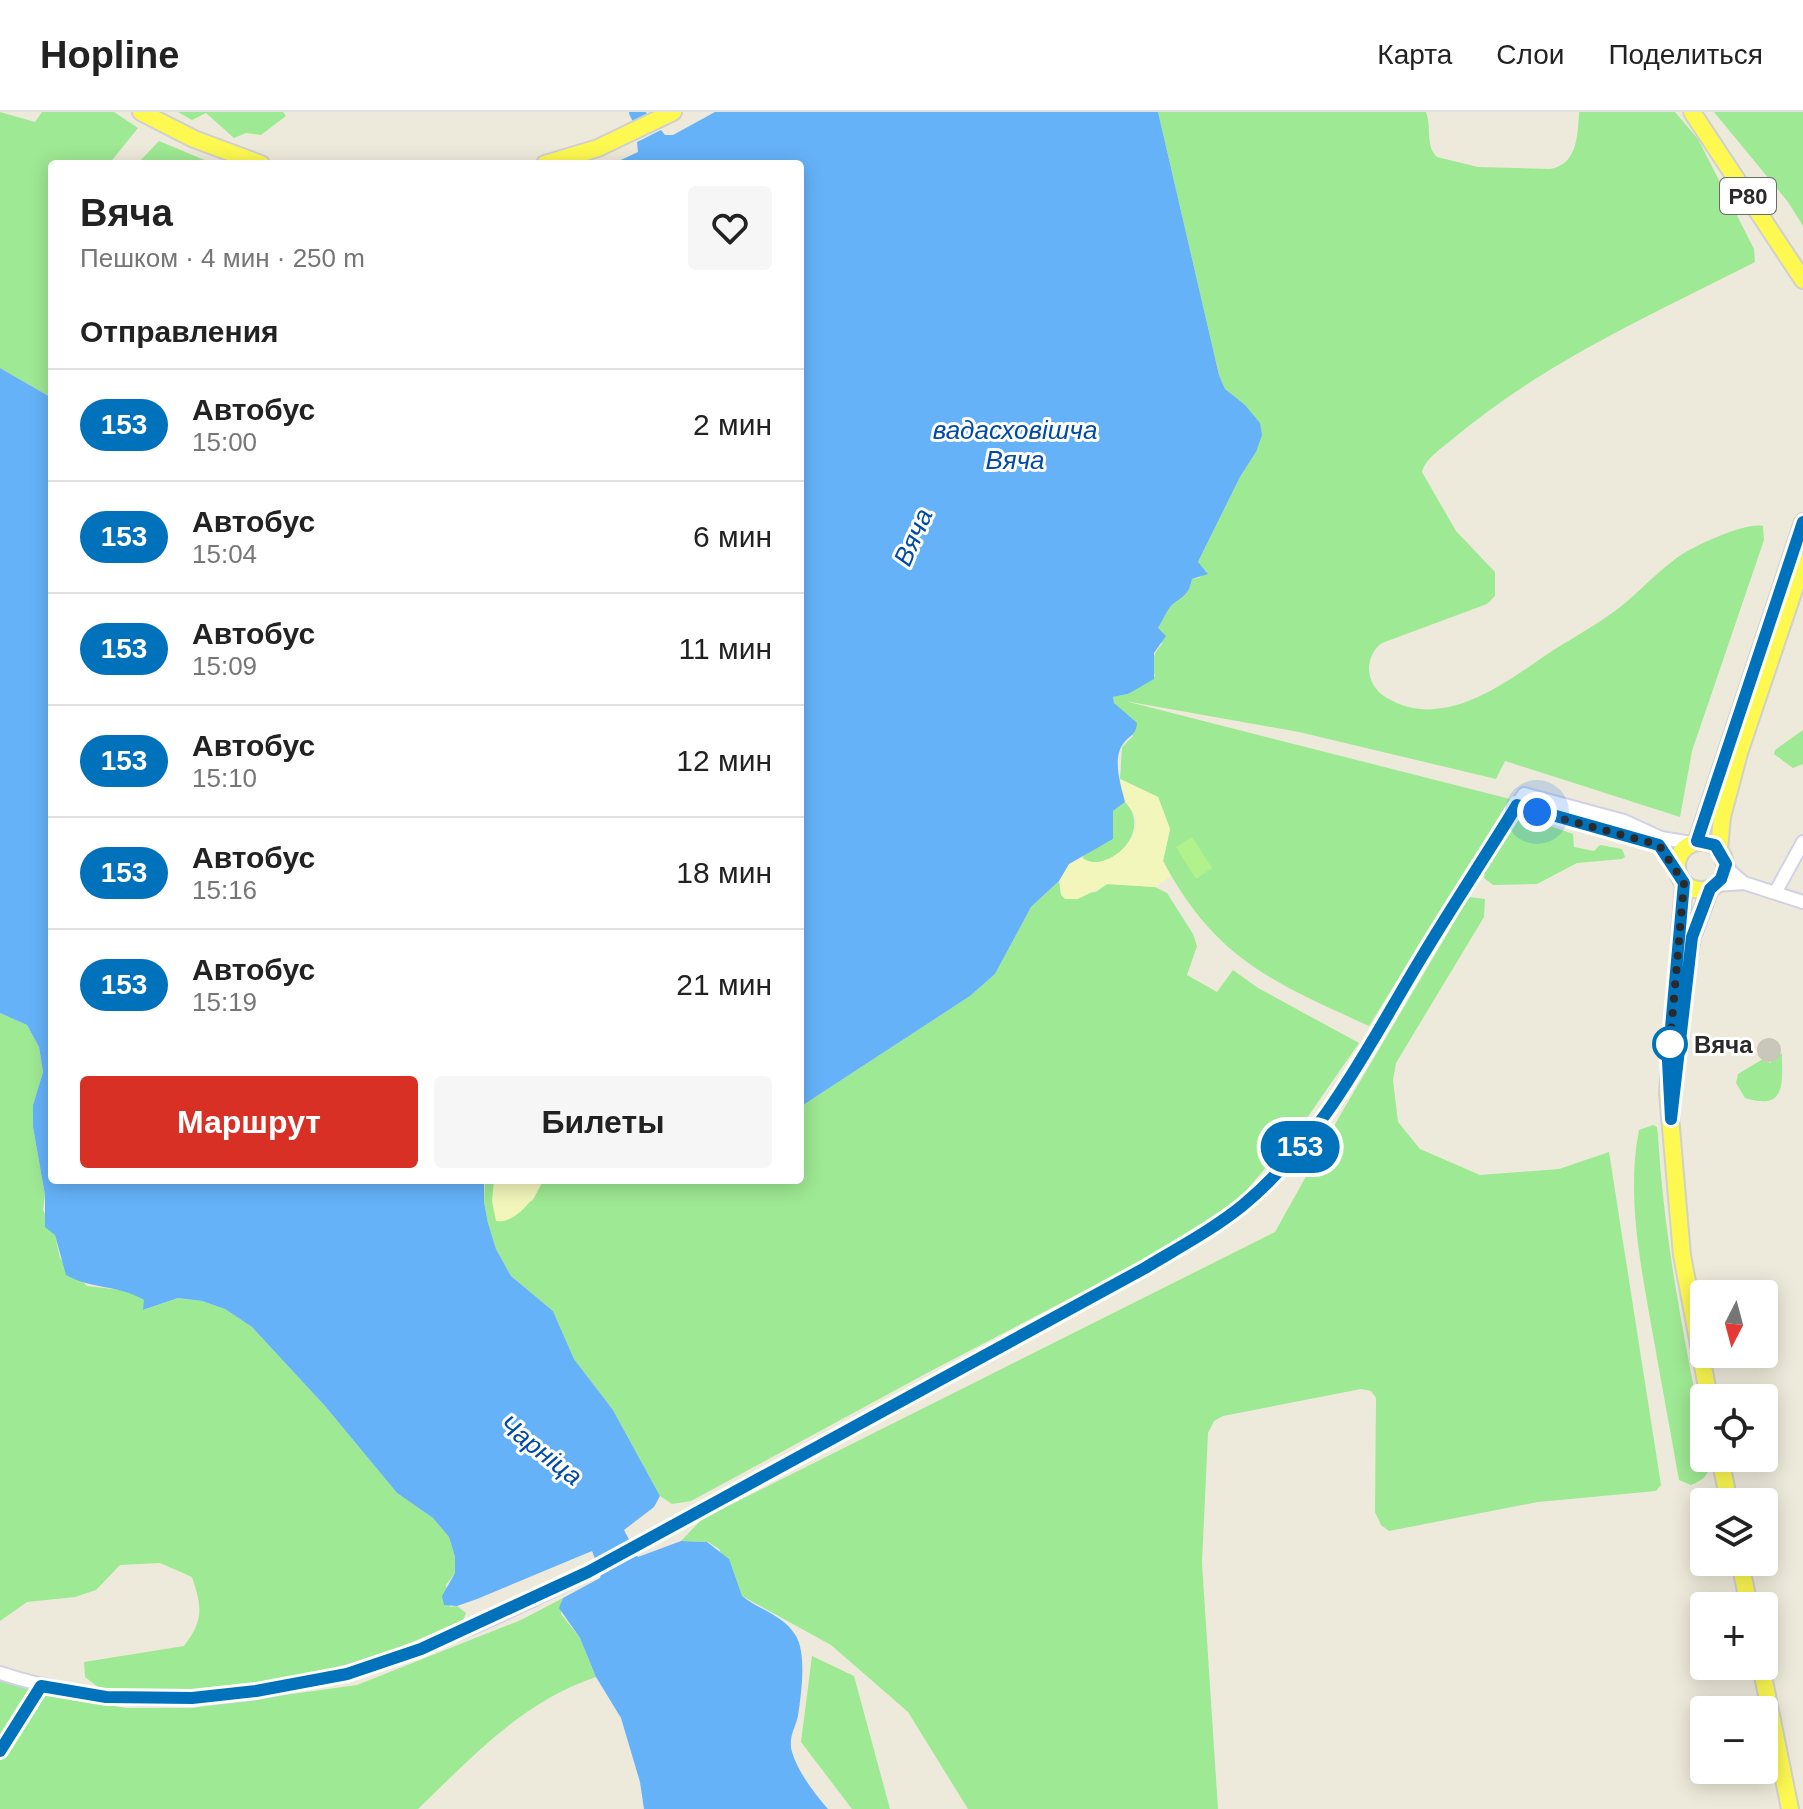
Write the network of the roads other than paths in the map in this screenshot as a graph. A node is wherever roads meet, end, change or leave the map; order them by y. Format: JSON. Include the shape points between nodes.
{"nodes":[{"id":1,"x":141,"y":112,"type":"edge"},
{"id":2,"x":673,"y":112,"type":"edge"},
{"id":3,"x":1692,"y":112,"type":"edge"},
{"id":4,"x":250,"y":160,"type":"edge"},
{"id":5,"x":558,"y":160,"type":"edge"},
{"id":6,"x":1803,"y":280,"type":"edge"},
{"id":7,"x":1803,"y":522,"type":"edge"},
{"id":8,"x":1803,"y":563,"type":"edge"},
{"id":9,"x":1517,"y":805,"type":"junction"},
{"id":10,"x":1694,"y":842,"type":"junction"},
{"id":11,"x":1803,"y":842,"type":"edge"},
{"id":12,"x":1722,"y":853,"type":"junction"},
{"id":13,"x":1681,"y":878,"type":"junction"},
{"id":14,"x":1744,"y":883,"type":"junction"},
{"id":15,"x":1713,"y":887,"type":"junction"},
{"id":16,"x":1775,"y":893,"type":"junction"},
{"id":17,"x":1803,"y":902,"type":"edge"},
{"id":18,"x":1671,"y":1119,"type":"junction"},
{"id":19,"x":1706,"y":1384,"type":"edge"},
{"id":20,"x":0,"y":1673,"type":"edge"},
{"id":21,"x":1764,"y":1680,"type":"edge"},
{"id":22,"x":41,"y":1686,"type":"junction"},
{"id":23,"x":0,"y":1751,"type":"edge"},
{"id":24,"x":1790,"y":1809,"type":"edge"}],
"edges":[{"from":1,"to":4,"type":"main road"},
{"from":2,"to":5,"type":"main road","via":[[598,148]]},
{"from":3,"to":6,"type":"main road","number":"Р80"},
{"from":7,"to":10,"type":"main road"},
{"from":8,"to":12,"type":"main road","via":[[1739,753],[1722,817]]},
{"from":9,"to":10,"type":"street","via":[[1524,794],[1624,821],[1661,838]]},
{"from":9,"to":13,"type":"street","via":[[1659,845]]},
{"from":9,"to":22,"type":"street","via":[[1323,1121],[1244,1205],[1145,1268],[588,1572],[421,1649],[347,1674],[192,1698],[106,1697]]},
{"from":10,"to":12,"type":"main road","via":[[1709,843]]},
{"from":10,"to":13,"type":"main road","via":[[1681,852]]},
{"from":11,"to":16,"type":"street"},
{"from":12,"to":14,"type":"street","via":[[1730,871]]},
{"from":12,"to":15,"type":"main road","via":[[1725,872]]},
{"from":13,"to":15,"type":"main road","via":[[1701,890]]},
{"from":13,"to":18,"type":"main road","via":[[1668,1061]]},
{"from":14,"to":15,"type":"street"},
{"from":14,"to":16,"type":"street"},
{"from":15,"to":18,"type":"main road","via":[[1692,937]]},
{"from":16,"to":17,"type":"street"},
{"from":18,"to":19,"type":"main road","via":[[1682,1255]]},
{"from":20,"to":22,"type":"street"},
{"from":21,"to":24,"type":"main road"},
{"from":22,"to":23,"type":"street"}]}
